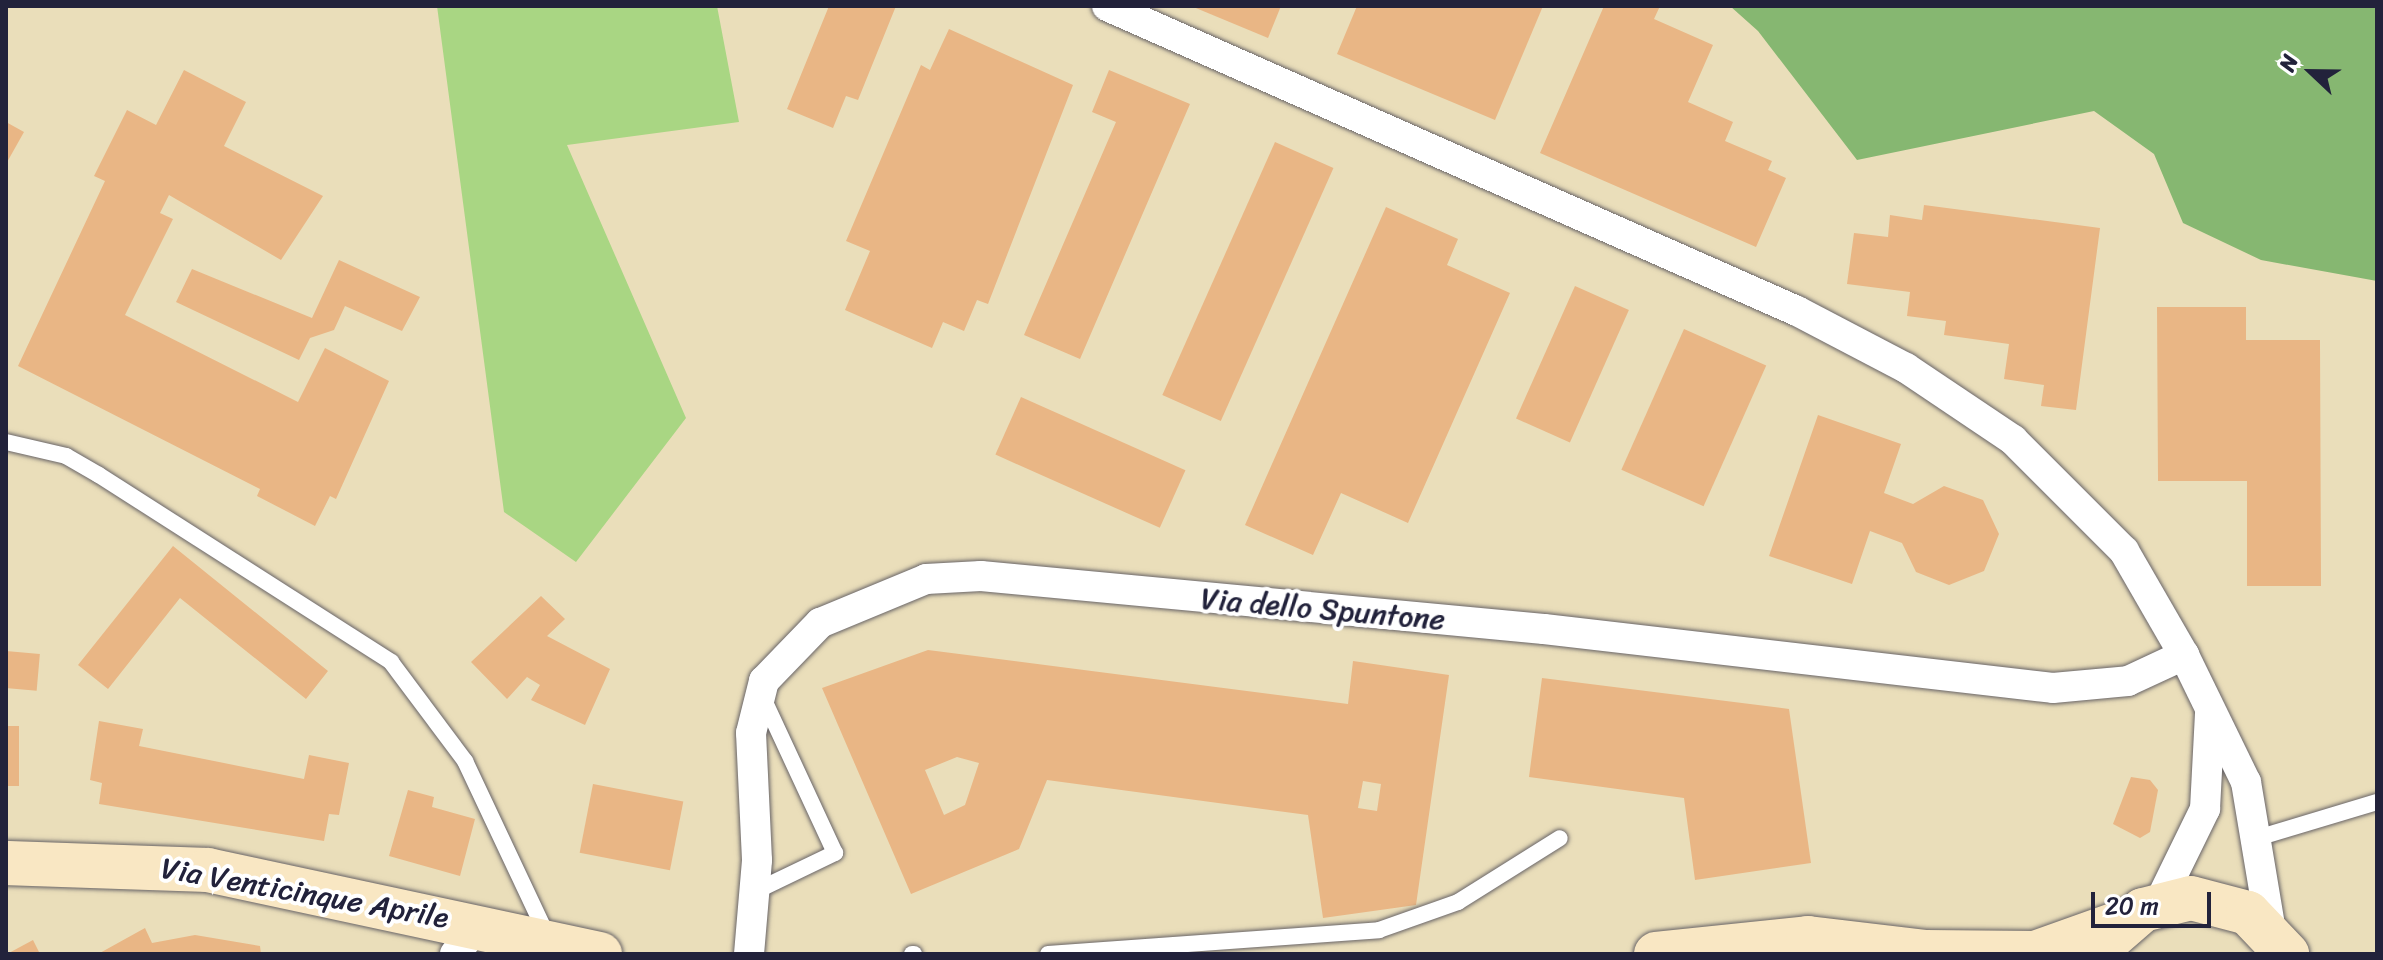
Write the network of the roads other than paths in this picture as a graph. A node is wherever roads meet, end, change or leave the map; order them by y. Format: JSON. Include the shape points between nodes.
{"nodes":[{"id":1,"x":1107,"y":6,"type":"edge"},
{"id":2,"x":6,"y":442,"type":"edge"},
{"id":3,"x":2184,"y":655,"type":"junction"},
{"id":4,"x":760,"y":692,"type":"junction"},
{"id":5,"x":2210,"y":712,"type":"junction"},
{"id":6,"x":2377,"y":802,"type":"edge"},
{"id":7,"x":1560,"y":838,"type":"dead end"},
{"id":8,"x":2257,"y":838,"type":"junction"},
{"id":9,"x":6,"y":863,"type":"edge"},
{"id":10,"x":756,"y":891,"type":"junction"},
{"id":11,"x":2128,"y":926,"type":"edge"},
{"id":12,"x":466,"y":940,"type":"edge"},
{"id":13,"x":550,"y":943,"type":"junction"},
{"id":14,"x":2279,"y":943,"type":"edge"},
{"id":15,"x":1928,"y":953,"type":"edge"},
{"id":16,"x":600,"y":954,"type":"edge"},
{"id":17,"x":749,"y":954,"type":"edge"},
{"id":18,"x":1048,"y":954,"type":"edge"},
{"id":19,"x":1656,"y":954,"type":"edge"}],
"edges":[{"from":1,"to":3,"type":"street","via":[[1735,282],[1918,375],[1989,420],[2080,500],[2124,551]]},
{"from":2,"to":13,"type":"lane","via":[[66,456],[377,651],[420,695],[485,797]]},
{"from":3,"to":4,"type":"street","name":"Via dello Spuntone","via":[[2128,681],[2053,688],[1544,629],[962,576],[906,584],[833,614],[790,646]]},
{"from":3,"to":5,"type":"street"},
{"from":4,"to":10,"type":"street","name":"Via dello Spuntone","via":[[751,733]]},
{"from":4,"to":10,"type":"lane","via":[[835,853]]},
{"from":5,"to":8,"type":"street","via":[[2240,764]]},
{"from":5,"to":11,"type":"street","via":[[2205,809]]},
{"from":6,"to":8,"type":"lane"},
{"from":7,"to":18,"type":"lane","via":[[1458,902],[1379,930]]},
{"from":8,"to":14,"type":"street"},
{"from":9,"to":12,"type":"main road","name":"Via Venticinque Aprile","via":[[208,870]]},
{"from":10,"to":17,"type":"street","name":"Via dello Spuntone"},
{"from":11,"to":14,"type":"main road","via":[[2220,902]]},
{"from":11,"to":15,"type":"main road","via":[[2035,953]]},
{"from":12,"to":13,"type":"main road","name":"Via Venticinque Aprile"},
{"from":13,"to":16,"type":"main road","name":"Via Venticinque Aprile"},
{"from":15,"to":19,"type":"main road","via":[[1793,938]]}]}
